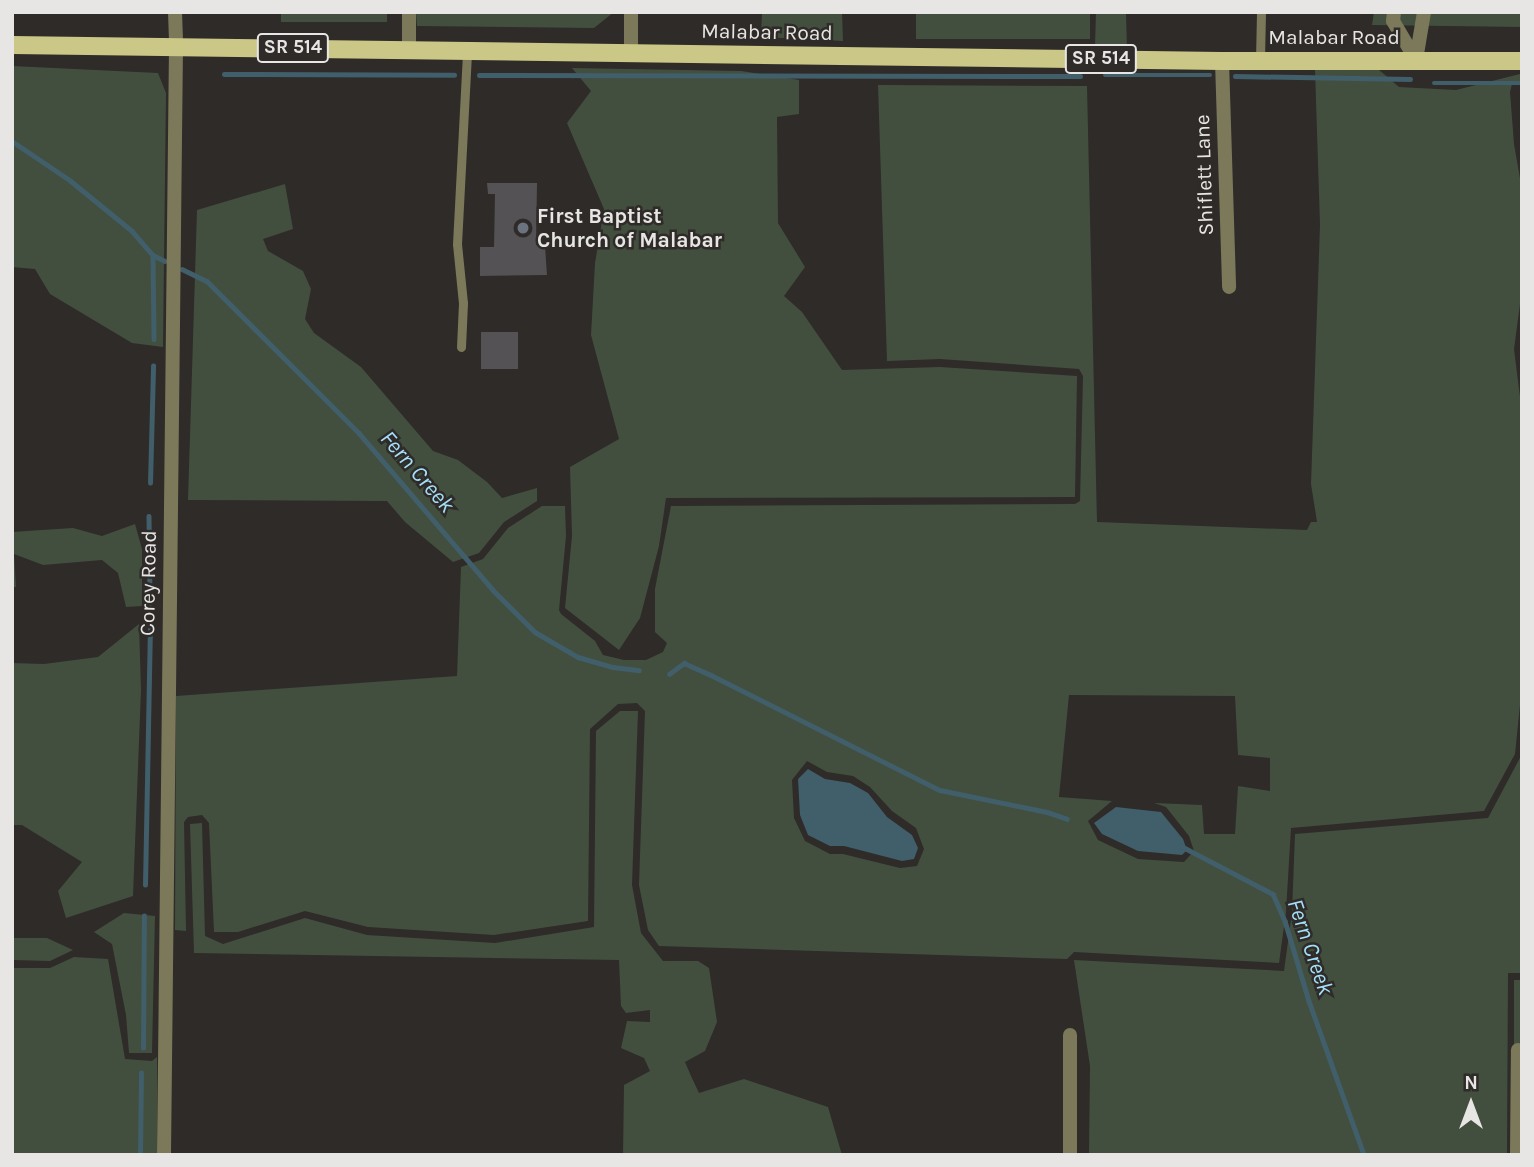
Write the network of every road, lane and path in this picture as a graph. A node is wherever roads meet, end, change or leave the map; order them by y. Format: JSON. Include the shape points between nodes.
{"nodes":[{"id":1,"x":175,"y":12,"type":"edge"},
{"id":2,"x":409,"y":12,"type":"edge"},
{"id":3,"x":631,"y":12,"type":"edge"},
{"id":4,"x":1261,"y":12,"type":"edge"},
{"id":5,"x":1394,"y":12,"type":"edge"},
{"id":6,"x":1424,"y":12,"type":"edge"},
{"id":7,"x":12,"y":45,"type":"edge"},
{"id":8,"x":177,"y":47,"type":"junction"},
{"id":9,"x":409,"y":50,"type":"junction"},
{"id":10,"x":467,"y":51,"type":"junction"},
{"id":11,"x":631,"y":53,"type":"junction"},
{"id":12,"x":1260,"y":60,"type":"junction"},
{"id":13,"x":1416,"y":60,"type":"junction"},
{"id":14,"x":1222,"y":61,"type":"junction"},
{"id":15,"x":1522,"y":61,"type":"edge"},
{"id":16,"x":1229,"y":287,"type":"dead end"},
{"id":17,"x":461,"y":347,"type":"dead end"},
{"id":18,"x":1070,"y":1035,"type":"dead end"},
{"id":19,"x":1518,"y":1050,"type":"dead end"},
{"id":20,"x":164,"y":1155,"type":"edge"},
{"id":21,"x":1070,"y":1155,"type":"edge"},
{"id":22,"x":1517,"y":1155,"type":"edge"}],
"edges":[{"from":1,"to":8,"type":"street","name":"Corey Road"},
{"from":2,"to":9,"type":"street"},
{"from":3,"to":11,"type":"street"},
{"from":4,"to":12,"type":"lane"},
{"from":5,"to":13,"type":"street","via":[[1393,21]]},
{"from":6,"to":13,"type":"street"},
{"from":7,"to":8,"type":"main road","name":"Malabar Road","number":"SR 514"},
{"from":8,"to":9,"type":"main road","name":"Malabar Road","number":"SR 514"},
{"from":8,"to":20,"type":"street","name":"Corey Road"},
{"from":9,"to":10,"type":"main road","name":"Malabar Road","number":"SR 514"},
{"from":10,"to":11,"type":"main road","name":"Malabar Road","number":"SR 514"},
{"from":10,"to":17,"type":"lane","via":[[457,244],[463,303]]},
{"from":11,"to":14,"type":"main road","name":"Malabar Road","number":"SR 514"},
{"from":12,"to":13,"type":"main road","name":"Malabar Road","number":"SR 514"},
{"from":12,"to":14,"type":"main road","name":"Malabar Road","number":"SR 514"},
{"from":13,"to":15,"type":"main road","name":"Malabar Road","number":"SR 514"},
{"from":14,"to":16,"type":"street","name":"Shiflett Lane"},
{"from":18,"to":21,"type":"street"},
{"from":19,"to":22,"type":"street"}]}
